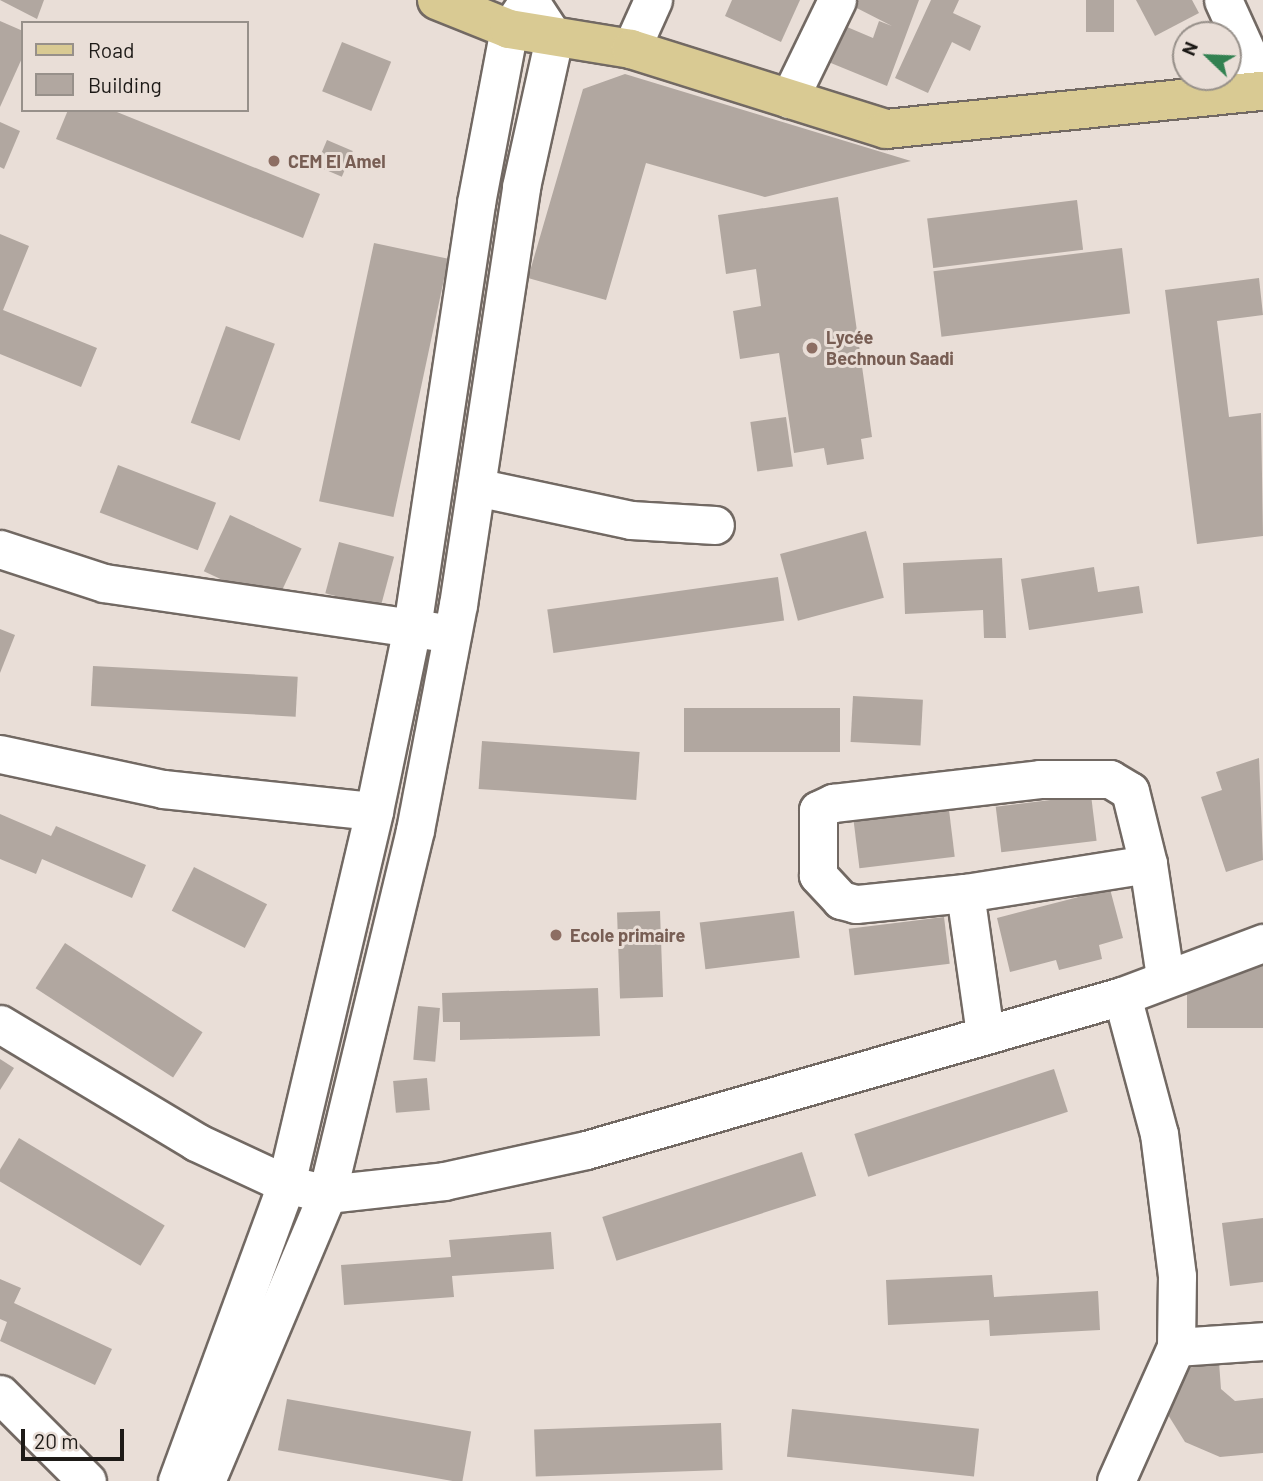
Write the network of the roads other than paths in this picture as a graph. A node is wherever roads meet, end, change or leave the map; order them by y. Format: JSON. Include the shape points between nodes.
{"nodes":[{"id":1,"x":437,"y":0,"type":"edge"},
{"id":2,"x":653,"y":0,"type":"edge"},
{"id":3,"x":837,"y":0,"type":"edge"},
{"id":4,"x":1223,"y":0,"type":"edge"},
{"id":5,"x":522,"y":10,"type":"edge"},
{"id":6,"x":554,"y":38,"type":"junction"},
{"id":7,"x":631,"y":49,"type":"junction"},
{"id":8,"x":1263,"y":89,"type":"edge"},
{"id":9,"x":789,"y":99,"type":"junction"},
{"id":10,"x":476,"y":487,"type":"junction"},
{"id":11,"x":715,"y":525,"type":"dead end"},
{"id":12,"x":0,"y":549,"type":"edge"},
{"id":13,"x":412,"y":627,"type":"junction"},
{"id":14,"x":452,"y":634,"type":"junction"},
{"id":15,"x":0,"y":754,"type":"edge"},
{"id":16,"x":374,"y":811,"type":"junction"},
{"id":17,"x":1148,"y":864,"type":"junction"},
{"id":18,"x":965,"y":893,"type":"junction"},
{"id":19,"x":1263,"y":943,"type":"edge"},
{"id":20,"x":1165,"y":976,"type":"junction"},
{"id":21,"x":1122,"y":996,"type":"junction"},
{"id":22,"x":0,"y":1024,"type":"edge"},
{"id":23,"x":985,"y":1034,"type":"junction"},
{"id":24,"x":286,"y":1184,"type":"junction"},
{"id":25,"x":327,"y":1194,"type":"junction"},
{"id":26,"x":1263,"y":1341,"type":"edge"},
{"id":27,"x":1176,"y":1347,"type":"junction"},
{"id":28,"x":0,"y":1394,"type":"edge"},
{"id":29,"x":87,"y":1481,"type":"edge"},
{"id":30,"x":177,"y":1481,"type":"edge"},
{"id":31,"x":206,"y":1481,"type":"edge"},
{"id":32,"x":1116,"y":1481,"type":"edge"}],
"edges":[{"from":1,"to":5,"type":"main road"},
{"from":2,"to":7,"type":"street"},
{"from":3,"to":9,"type":"street"},
{"from":4,"to":8,"type":"street"},
{"from":5,"to":6,"type":"main road"},
{"from":5,"to":13,"type":"street"},
{"from":6,"to":7,"type":"main road"},
{"from":6,"to":10,"type":"street","via":[[521,187]]},
{"from":7,"to":9,"type":"main road"},
{"from":8,"to":9,"type":"main road","via":[[886,129],[859,126]]},
{"from":10,"to":11,"type":"street","via":[[631,520]]},
{"from":10,"to":14,"type":"street"},
{"from":12,"to":13,"type":"street","via":[[104,583]]},
{"from":13,"to":14,"type":"street"},
{"from":13,"to":16,"type":"street"},
{"from":14,"to":25,"type":"street","via":[[415,830]]},
{"from":15,"to":16,"type":"street","via":[[163,789]]},
{"from":16,"to":24,"type":"street"},
{"from":17,"to":18,"type":"street"},
{"from":17,"to":18,"type":"street","via":[[1130,791],[1110,779],[1040,779],[833,803],[818,810],[818,875],[841,900],[856,904]]},
{"from":17,"to":20,"type":"street"},
{"from":18,"to":23,"type":"street"},
{"from":19,"to":20,"type":"street"},
{"from":20,"to":21,"type":"street"},
{"from":21,"to":23,"type":"street"},
{"from":21,"to":27,"type":"street","via":[[1170,1198]]},
{"from":22,"to":24,"type":"street","via":[[196,1142]]},
{"from":23,"to":25,"type":"street","via":[[586,1150],[444,1181]]},
{"from":24,"to":25,"type":"street"},
{"from":24,"to":30,"type":"street"},
{"from":25,"to":31,"type":"street"},
{"from":26,"to":27,"type":"street"},
{"from":27,"to":32,"type":"street"},
{"from":28,"to":29,"type":"street"}]}
